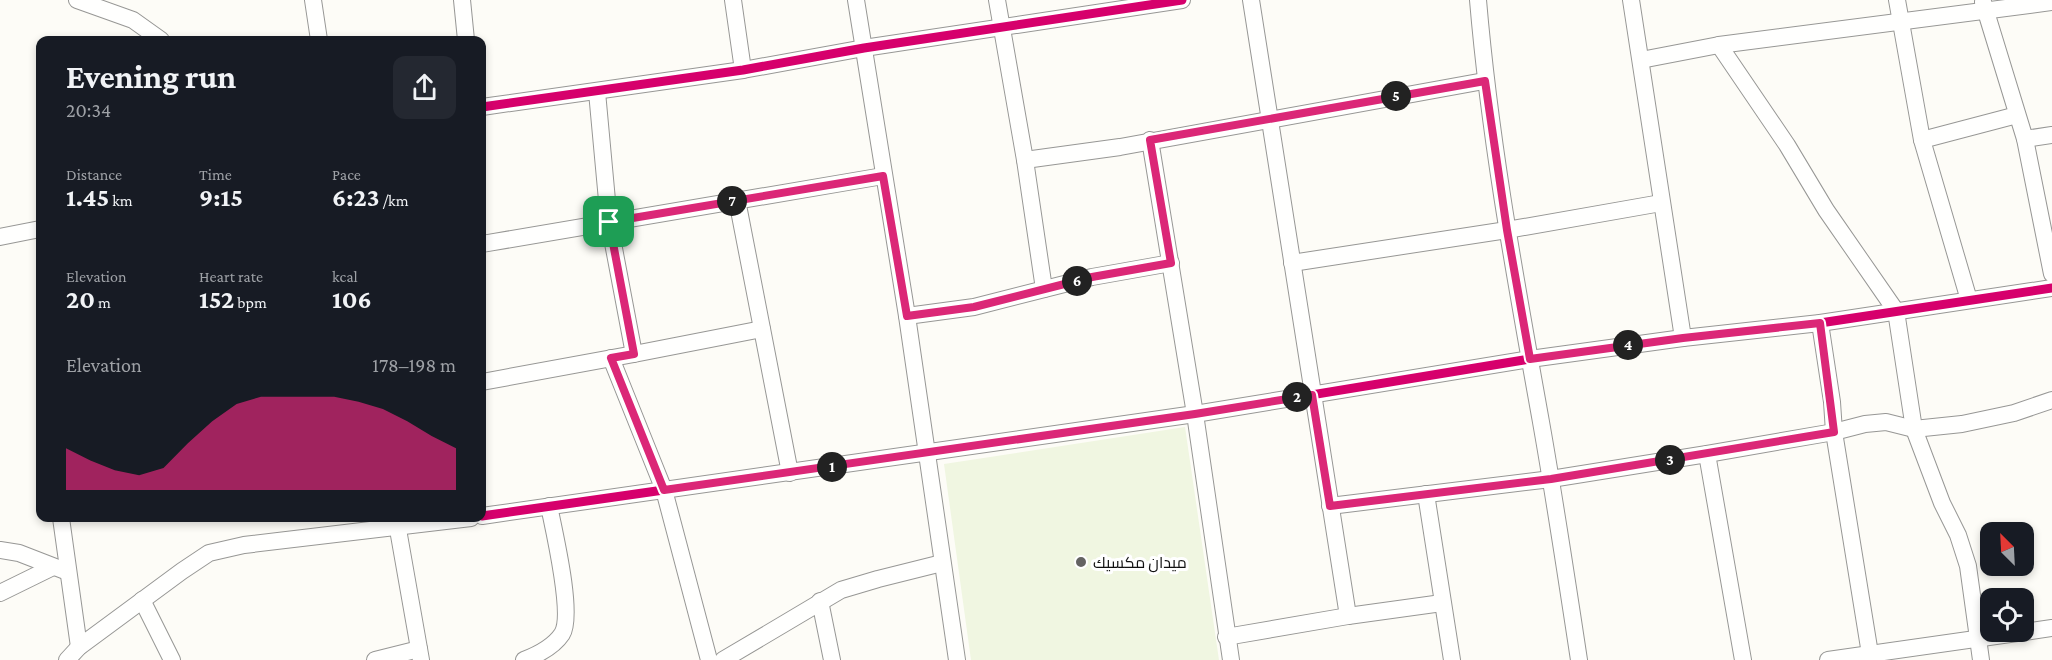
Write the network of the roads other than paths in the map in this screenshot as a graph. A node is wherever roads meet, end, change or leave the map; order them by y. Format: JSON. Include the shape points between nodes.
{"nodes":[{"id":1,"x":76,"y":0,"type":"edge"},
{"id":2,"x":313,"y":0,"type":"edge"},
{"id":3,"x":462,"y":0,"type":"edge"},
{"id":4,"x":733,"y":0,"type":"edge"},
{"id":5,"x":856,"y":0,"type":"edge"},
{"id":6,"x":997,"y":0,"type":"edge"},
{"id":7,"x":1182,"y":0,"type":"edge"},
{"id":8,"x":1251,"y":0,"type":"edge"},
{"id":9,"x":1478,"y":0,"type":"edge"},
{"id":10,"x":1631,"y":0,"type":"edge"},
{"id":11,"x":1897,"y":0,"type":"edge"},
{"id":12,"x":2052,"y":2,"type":"edge"},
{"id":13,"x":1133,"y":4,"type":"edge"},
{"id":14,"x":1984,"y":5,"type":"edge"},
{"id":15,"x":1901,"y":21,"type":"junction"},
{"id":16,"x":1000,"y":27,"type":"junction"},
{"id":17,"x":157,"y":36,"type":"edge"},
{"id":18,"x":319,"y":36,"type":"edge"},
{"id":19,"x":466,"y":36,"type":"edge"},
{"id":20,"x":1719,"y":45,"type":"junction"},
{"id":21,"x":864,"y":48,"type":"junction"},
{"id":22,"x":1641,"y":60,"type":"junction"},
{"id":23,"x":743,"y":69,"type":"junction"},
{"id":24,"x":1485,"y":81,"type":"junction"},
{"id":25,"x":597,"y":92,"type":"junction"},
{"id":26,"x":486,"y":106,"type":"edge"},
{"id":27,"x":2017,"y":115,"type":"junction"},
{"id":28,"x":1271,"y":118,"type":"junction"},
{"id":29,"x":2052,"y":135,"type":"edge"},
{"id":30,"x":2025,"y":139,"type":"junction"},
{"id":31,"x":1150,"y":140,"type":"junction"},
{"id":32,"x":1922,"y":140,"type":"junction"},
{"id":33,"x":1025,"y":160,"type":"junction"},
{"id":34,"x":883,"y":176,"type":"junction"},
{"id":35,"x":737,"y":200,"type":"junction"},
{"id":36,"x":1662,"y":203,"type":"junction"},
{"id":37,"x":609,"y":222,"type":"junction"},
{"id":38,"x":36,"y":230,"type":"edge"},
{"id":39,"x":1507,"y":230,"type":"junction"},
{"id":40,"x":0,"y":237,"type":"edge"},
{"id":41,"x":486,"y":243,"type":"edge"},
{"id":42,"x":1171,"y":263,"type":"junction"},
{"id":43,"x":1292,"y":263,"type":"junction"},
{"id":44,"x":2052,"y":274,"type":"edge"},
{"id":45,"x":2052,"y":288,"type":"edge"},
{"id":46,"x":1044,"y":290,"type":"junction"},
{"id":47,"x":1969,"y":300,"type":"junction"},
{"id":48,"x":1896,"y":312,"type":"junction"},
{"id":49,"x":907,"y":316,"type":"junction"},
{"id":50,"x":1820,"y":323,"type":"junction"},
{"id":51,"x":762,"y":328,"type":"junction"},
{"id":52,"x":1683,"y":338,"type":"junction"},
{"id":53,"x":634,"y":354,"type":"junction"},
{"id":54,"x":611,"y":358,"type":"junction"},
{"id":55,"x":1530,"y":359,"type":"junction"},
{"id":56,"x":486,"y":381,"type":"edge"},
{"id":57,"x":1312,"y":395,"type":"junction"},
{"id":58,"x":2052,"y":400,"type":"edge"},
{"id":59,"x":1195,"y":414,"type":"junction"},
{"id":60,"x":1914,"y":429,"type":"junction"},
{"id":61,"x":1834,"y":432,"type":"junction"},
{"id":62,"x":926,"y":454,"type":"junction"},
{"id":63,"x":1707,"y":454,"type":"junction"},
{"id":64,"x":790,"y":473,"type":"junction"},
{"id":65,"x":1551,"y":479,"type":"junction"},
{"id":66,"x":664,"y":490,"type":"junction"},
{"id":67,"x":1426,"y":494,"type":"junction"},
{"id":68,"x":549,"y":506,"type":"junction"},
{"id":69,"x":1330,"y":506,"type":"junction"},
{"id":70,"x":486,"y":515,"type":"edge"},
{"id":71,"x":61,"y":522,"type":"edge"},
{"id":72,"x":397,"y":523,"type":"edge"},
{"id":73,"x":0,"y":550,"type":"edge"},
{"id":74,"x":942,"y":563,"type":"junction"},
{"id":75,"x":60,"y":569,"type":"junction"},
{"id":76,"x":0,"y":593,"type":"edge"},
{"id":77,"x":142,"y":600,"type":"junction"},
{"id":78,"x":820,"y":601,"type":"junction"},
{"id":79,"x":1442,"y":603,"type":"junction"},
{"id":80,"x":1348,"y":616,"type":"junction"},
{"id":81,"x":2052,"y":628,"type":"edge"},
{"id":82,"x":1226,"y":637,"type":"junction"},
{"id":83,"x":1978,"y":638,"type":"junction"},
{"id":84,"x":79,"y":647,"type":"junction"},
{"id":85,"x":420,"y":655,"type":"edge"},
{"id":86,"x":1870,"y":657,"type":"edge"},
{"id":87,"x":67,"y":660,"type":"edge"},
{"id":88,"x":172,"y":660,"type":"edge"},
{"id":89,"x":375,"y":660,"type":"edge"},
{"id":90,"x":524,"y":660,"type":"edge"},
{"id":91,"x":709,"y":660,"type":"edge"},
{"id":92,"x":723,"y":660,"type":"edge"},
{"id":93,"x":832,"y":660,"type":"edge"},
{"id":94,"x":957,"y":660,"type":"edge"},
{"id":95,"x":1231,"y":660,"type":"edge"},
{"id":96,"x":1452,"y":660,"type":"edge"},
{"id":97,"x":1579,"y":660,"type":"edge"},
{"id":98,"x":1743,"y":660,"type":"edge"},
{"id":99,"x":1828,"y":660,"type":"edge"},
{"id":100,"x":1981,"y":660,"type":"edge"}],
"edges":[{"from":1,"to":17,"type":"street","via":[[133,20]]},
{"from":2,"to":18,"type":"street"},
{"from":3,"to":19,"type":"street"},
{"from":4,"to":23,"type":"street"},
{"from":5,"to":21,"type":"street"},
{"from":6,"to":16,"type":"street"},
{"from":7,"to":13,"type":"street"},
{"from":8,"to":28,"type":"street"},
{"from":9,"to":24,"type":"street"},
{"from":10,"to":22,"type":"street"},
{"from":11,"to":15,"type":"street"},
{"from":12,"to":14,"type":"street"},
{"from":13,"to":16,"type":"street"},
{"from":14,"to":15,"type":"street"},
{"from":14,"to":27,"type":"street"},
{"from":15,"to":20,"type":"street"},
{"from":15,"to":32,"type":"street"},
{"from":16,"to":21,"type":"street"},
{"from":16,"to":33,"type":"street"},
{"from":20,"to":22,"type":"street"},
{"from":20,"to":48,"type":"street"},
{"from":21,"to":23,"type":"street"},
{"from":21,"to":34,"type":"street"},
{"from":22,"to":36,"type":"street"},
{"from":23,"to":25,"type":"street"},
{"from":24,"to":28,"type":"street"},
{"from":24,"to":39,"type":"street"},
{"from":25,"to":26,"type":"street"},
{"from":25,"to":37,"type":"street"},
{"from":27,"to":30,"type":"street"},
{"from":27,"to":32,"type":"street"},
{"from":28,"to":31,"type":"street"},
{"from":28,"to":43,"type":"street"},
{"from":29,"to":30,"type":"street"},
{"from":30,"to":44,"type":"street"},
{"from":31,"to":33,"type":"street"},
{"from":31,"to":42,"type":"street"},
{"from":32,"to":47,"type":"street"},
{"from":33,"to":46,"type":"street"},
{"from":34,"to":35,"type":"street"},
{"from":34,"to":49,"type":"street"},
{"from":35,"to":37,"type":"street"},
{"from":35,"to":51,"type":"street"},
{"from":36,"to":39,"type":"street"},
{"from":36,"to":52,"type":"street"},
{"from":37,"to":41,"type":"street"},
{"from":37,"to":53,"type":"street"},
{"from":38,"to":40,"type":"street"},
{"from":39,"to":43,"type":"street"},
{"from":39,"to":55,"type":"street"},
{"from":42,"to":46,"type":"street"},
{"from":42,"to":59,"type":"street"},
{"from":43,"to":57,"type":"street"},
{"from":45,"to":47,"type":"street"},
{"from":46,"to":49,"type":"street","via":[[974,307]]},
{"from":47,"to":48,"type":"street"},
{"from":48,"to":50,"type":"street"},
{"from":48,"to":60,"type":"street"},
{"from":49,"to":62,"type":"street"},
{"from":50,"to":52,"type":"street"},
{"from":50,"to":61,"type":"street"},
{"from":51,"to":53,"type":"street"},
{"from":51,"to":64,"type":"street"},
{"from":52,"to":55,"type":"street"},
{"from":53,"to":54,"type":"street"},
{"from":54,"to":56,"type":"street"},
{"from":54,"to":66,"type":"street"},
{"from":55,"to":57,"type":"street"},
{"from":55,"to":65,"type":"street"},
{"from":57,"to":59,"type":"street"},
{"from":57,"to":69,"type":"street"},
{"from":58,"to":60,"type":"street","via":[[1962,424]]},
{"from":59,"to":62,"type":"street"},
{"from":59,"to":82,"type":"street"},
{"from":60,"to":61,"type":"street","via":[[1886,422]]},
{"from":60,"to":83,"type":"street","via":[[1968,566]]},
{"from":61,"to":63,"type":"street"},
{"from":61,"to":86,"type":"street"},
{"from":62,"to":64,"type":"street"},
{"from":62,"to":74,"type":"street"},
{"from":63,"to":65,"type":"street"},
{"from":63,"to":98,"type":"street"},
{"from":64,"to":66,"type":"street"},
{"from":65,"to":67,"type":"street"},
{"from":65,"to":97,"type":"street"},
{"from":66,"to":68,"type":"street"},
{"from":66,"to":91,"type":"street"},
{"from":67,"to":69,"type":"street"},
{"from":67,"to":79,"type":"street"},
{"from":68,"to":70,"type":"street"},
{"from":68,"to":90,"type":"street","via":[[566,607],[563,632],[552,644]]},
{"from":69,"to":80,"type":"street"},
{"from":71,"to":75,"type":"street"},
{"from":72,"to":77,"type":"street","via":[[209,553]]},
{"from":72,"to":85,"type":"street"},
{"from":73,"to":75,"type":"street"},
{"from":74,"to":78,"type":"street","via":[[850,587]]},
{"from":74,"to":94,"type":"street"},
{"from":75,"to":76,"type":"street"},
{"from":75,"to":84,"type":"street"},
{"from":77,"to":84,"type":"street"},
{"from":77,"to":88,"type":"street"},
{"from":78,"to":92,"type":"street"},
{"from":78,"to":93,"type":"street"},
{"from":79,"to":80,"type":"street"},
{"from":79,"to":96,"type":"street"},
{"from":80,"to":82,"type":"street"},
{"from":81,"to":83,"type":"street"},
{"from":82,"to":95,"type":"street"},
{"from":83,"to":86,"type":"street"},
{"from":83,"to":100,"type":"street"},
{"from":84,"to":87,"type":"street"},
{"from":85,"to":89,"type":"street"},
{"from":86,"to":99,"type":"street"}]}
